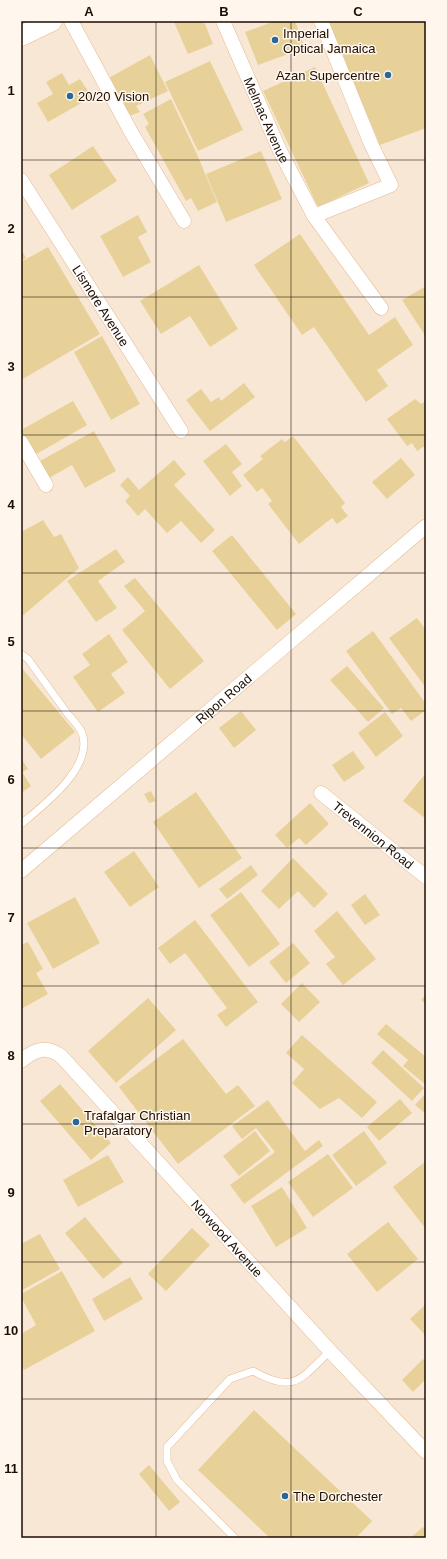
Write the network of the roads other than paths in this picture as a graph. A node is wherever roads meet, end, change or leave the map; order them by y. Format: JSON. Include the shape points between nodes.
{"nodes":[{"id":1,"x":52,"y":21,"type":"edge"},
{"id":2,"x":71,"y":21,"type":"edge"},
{"id":3,"x":223,"y":21,"type":"edge"},
{"id":4,"x":321,"y":21,"type":"edge"},
{"id":5,"x":21,"y":36,"type":"edge"},
{"id":6,"x":21,"y":180,"type":"edge"},
{"id":7,"x":314,"y":216,"type":"junction"},
{"id":8,"x":184,"y":221,"type":"dead end"},
{"id":9,"x":381,"y":308,"type":"dead end"},
{"id":10,"x":181,"y":431,"type":"dead end"},
{"id":11,"x":21,"y":442,"type":"edge"},
{"id":12,"x":46,"y":485,"type":"dead end"},
{"id":13,"x":426,"y":526,"type":"edge"},
{"id":14,"x":21,"y":654,"type":"edge"},
{"id":15,"x":321,"y":792,"type":"dead end"},
{"id":16,"x":21,"y":824,"type":"edge"},
{"id":17,"x":21,"y":871,"type":"edge"},
{"id":18,"x":426,"y":877,"type":"edge"},
{"id":19,"x":21,"y":1061,"type":"edge"},
{"id":20,"x":330,"y":1351,"type":"junction"},
{"id":21,"x":426,"y":1452,"type":"edge"},
{"id":22,"x":235,"y":1538,"type":"edge"}],
"edges":[{"from":1,"to":5,"type":"main road"},
{"from":2,"to":8,"type":"street","via":[[131,132]]},
{"from":3,"to":7,"type":"street","name":"Melmac Avenue","via":[[280,151]]},
{"from":4,"to":7,"type":"street","via":[[371,144],[391,185]]},
{"from":6,"to":10,"type":"street","name":"Lismore Avenue"},
{"from":7,"to":9,"type":"street","name":"Melmac Avenue"},
{"from":11,"to":12,"type":"street"},
{"from":13,"to":17,"type":"street","name":"Ripon Road"},
{"from":14,"to":16,"type":"lane","via":[[28,659],[82,732],[84,749],[77,767],[67,781]]},
{"from":15,"to":18,"type":"street","name":"Trevennion Road"},
{"from":19,"to":20,"type":"street","name":"Norwood Avenue","via":[[32,1051],[40,1049],[56,1052],[62,1057]]},
{"from":20,"to":21,"type":"street","name":"Norwood Avenue"},
{"from":20,"to":22,"type":"lane","via":[[302,1379],[287,1384],[267,1379],[253,1371],[230,1379],[167,1447],[168,1461],[177,1480]]}]}
